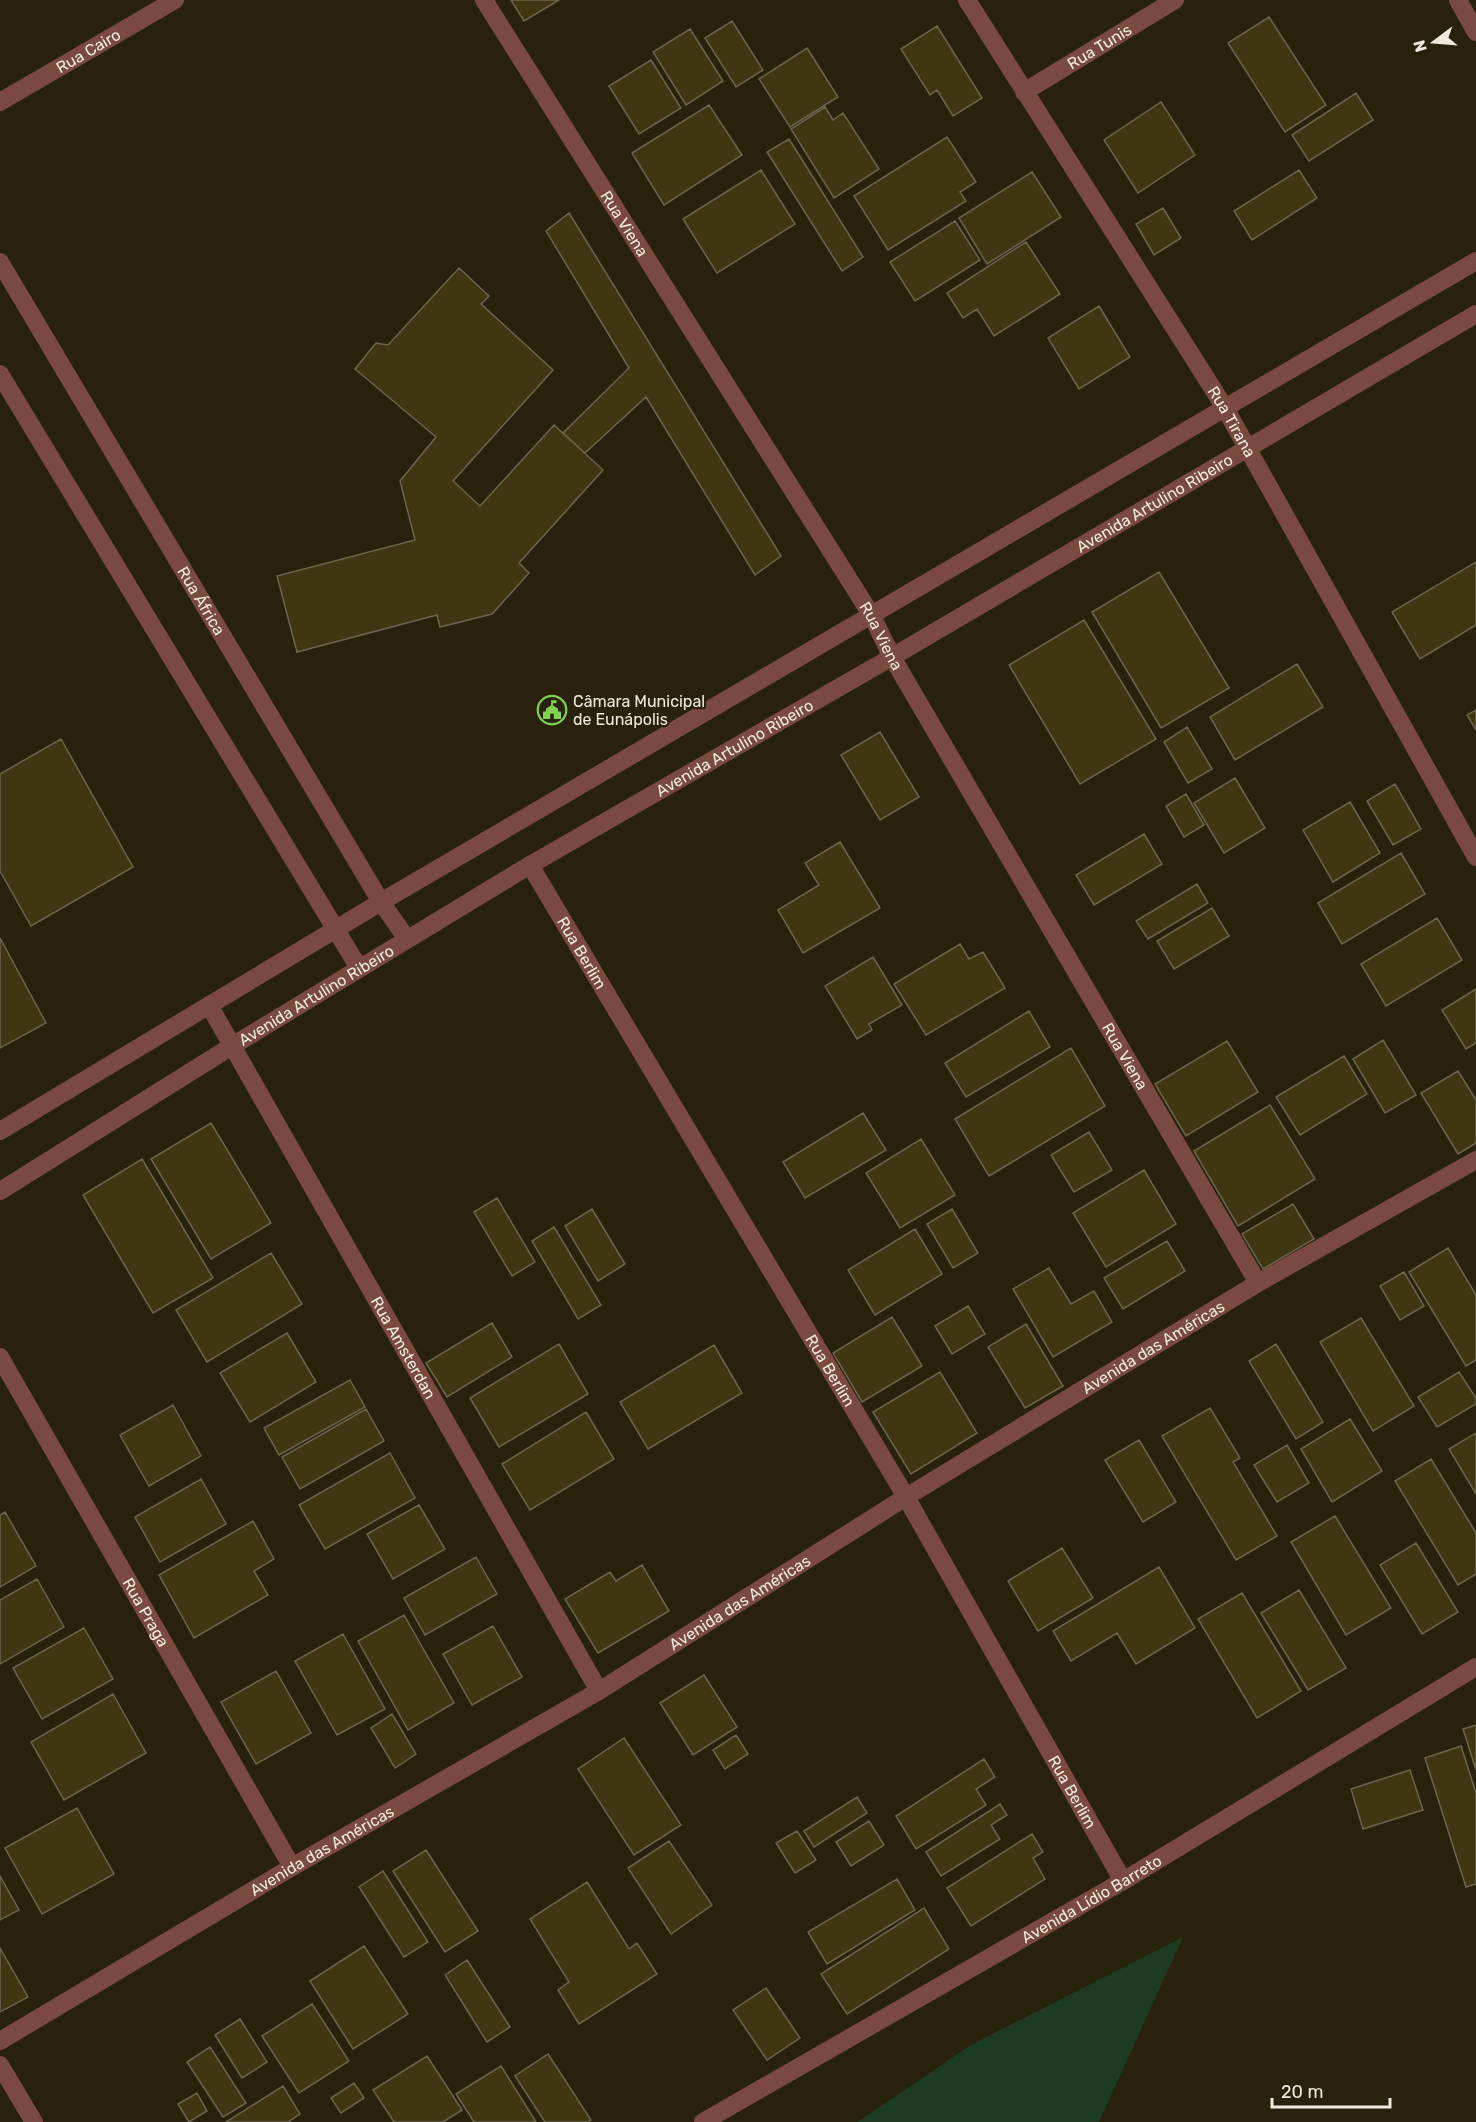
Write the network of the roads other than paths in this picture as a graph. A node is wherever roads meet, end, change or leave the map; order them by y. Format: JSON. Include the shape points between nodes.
{"nodes":[{"id":1,"x":175,"y":0,"type":"edge"},
{"id":2,"x":484,"y":0,"type":"edge"},
{"id":3,"x":966,"y":0,"type":"edge"},
{"id":4,"x":1175,"y":0,"type":"edge"},
{"id":5,"x":1458,"y":0,"type":"edge"},
{"id":6,"x":1476,"y":32,"type":"edge"},
{"id":7,"x":1024,"y":92,"type":"junction"},
{"id":8,"x":0,"y":102,"type":"edge"},
{"id":9,"x":1476,"y":261,"type":"edge"},
{"id":10,"x":0,"y":262,"type":"edge"},
{"id":11,"x":1476,"y":314,"type":"edge"},
{"id":12,"x":0,"y":374,"type":"edge"},
{"id":13,"x":1225,"y":408,"type":"junction"},
{"id":14,"x":1249,"y":449,"type":"junction"},
{"id":15,"x":872,"y":616,"type":"junction"},
{"id":16,"x":892,"y":657,"type":"junction"},
{"id":17,"x":1476,"y":857,"type":"edge"},
{"id":18,"x":530,"y":865,"type":"junction"},
{"id":19,"x":381,"y":902,"type":"junction"},
{"id":20,"x":336,"y":928,"type":"junction"},
{"id":21,"x":407,"y":939,"type":"junction"},
{"id":22,"x":359,"y":968,"type":"junction"},
{"id":23,"x":209,"y":1005,"type":"junction"},
{"id":24,"x":231,"y":1046,"type":"junction"},
{"id":25,"x":0,"y":1131,"type":"edge"},
{"id":26,"x":1476,"y":1160,"type":"edge"},
{"id":27,"x":0,"y":1191,"type":"edge"},
{"id":28,"x":1258,"y":1283,"type":"junction"},
{"id":29,"x":0,"y":1357,"type":"edge"},
{"id":30,"x":906,"y":1497,"type":"junction"},
{"id":31,"x":1476,"y":1667,"type":"edge"},
{"id":32,"x":599,"y":1691,"type":"junction"},
{"id":33,"x":292,"y":1867,"type":"junction"},
{"id":34,"x":1122,"y":1881,"type":"junction"},
{"id":35,"x":0,"y":2041,"type":"edge"},
{"id":36,"x":0,"y":2065,"type":"edge"},
{"id":37,"x":34,"y":2122,"type":"edge"},
{"id":38,"x":703,"y":2122,"type":"edge"}],
"edges":[{"from":1,"to":8,"type":"street","name":"Rua Cairo"},
{"from":2,"to":15,"type":"street","name":"Rua Viena"},
{"from":3,"to":7,"type":"street","name":"Rua Tirana"},
{"from":4,"to":7,"type":"street","name":"Rua Tunis"},
{"from":5,"to":6,"type":"street"},
{"from":7,"to":13,"type":"street","name":"Rua Tirana"},
{"from":9,"to":13,"type":"street"},
{"from":10,"to":19,"type":"street","name":"Rua África"},
{"from":11,"to":14,"type":"street","name":"Avenida Artulino Ribeiro"},
{"from":12,"to":20,"type":"street"},
{"from":13,"to":14,"type":"street","name":"Rua Tirana"},
{"from":13,"to":15,"type":"street"},
{"from":14,"to":16,"type":"street","name":"Avenida Artulino Ribeiro"},
{"from":14,"to":17,"type":"street","name":"Rua Tirana"},
{"from":15,"to":16,"type":"street","name":"Rua Viena"},
{"from":15,"to":19,"type":"street"},
{"from":16,"to":18,"type":"street","name":"Avenida Artulino Ribeiro"},
{"from":16,"to":28,"type":"street","name":"Rua Viena"},
{"from":18,"to":21,"type":"street","name":"Avenida Artulino Ribeiro"},
{"from":18,"to":30,"type":"street","name":"Rua Berlim"},
{"from":19,"to":20,"type":"street"},
{"from":19,"to":21,"type":"street","name":"Rua África"},
{"from":20,"to":22,"type":"street"},
{"from":20,"to":23,"type":"street"},
{"from":21,"to":22,"type":"street","name":"Avenida Artulino Ribeiro"},
{"from":22,"to":24,"type":"street","name":"Avenida Artulino Ribeiro"},
{"from":23,"to":24,"type":"street","name":"Rua Amsterdan"},
{"from":23,"to":25,"type":"street"},
{"from":24,"to":27,"type":"street","name":"Avenida Artulino Ribeiro"},
{"from":24,"to":32,"type":"street","name":"Rua Amsterdan"},
{"from":26,"to":28,"type":"street","name":"Avenida das Américas"},
{"from":28,"to":30,"type":"street","name":"Avenida das Américas"},
{"from":29,"to":33,"type":"street","name":"Rua Praga"},
{"from":30,"to":32,"type":"street","name":"Avenida das Américas"},
{"from":30,"to":34,"type":"street","name":"Rua Berlim"},
{"from":31,"to":34,"type":"street","name":"Avenida Lídio Barreto"},
{"from":32,"to":33,"type":"street","name":"Avenida das Américas"},
{"from":33,"to":35,"type":"street","name":"Avenida das Américas"},
{"from":34,"to":38,"type":"street","name":"Avenida Lídio Barreto"},
{"from":36,"to":37,"type":"street"}]}
